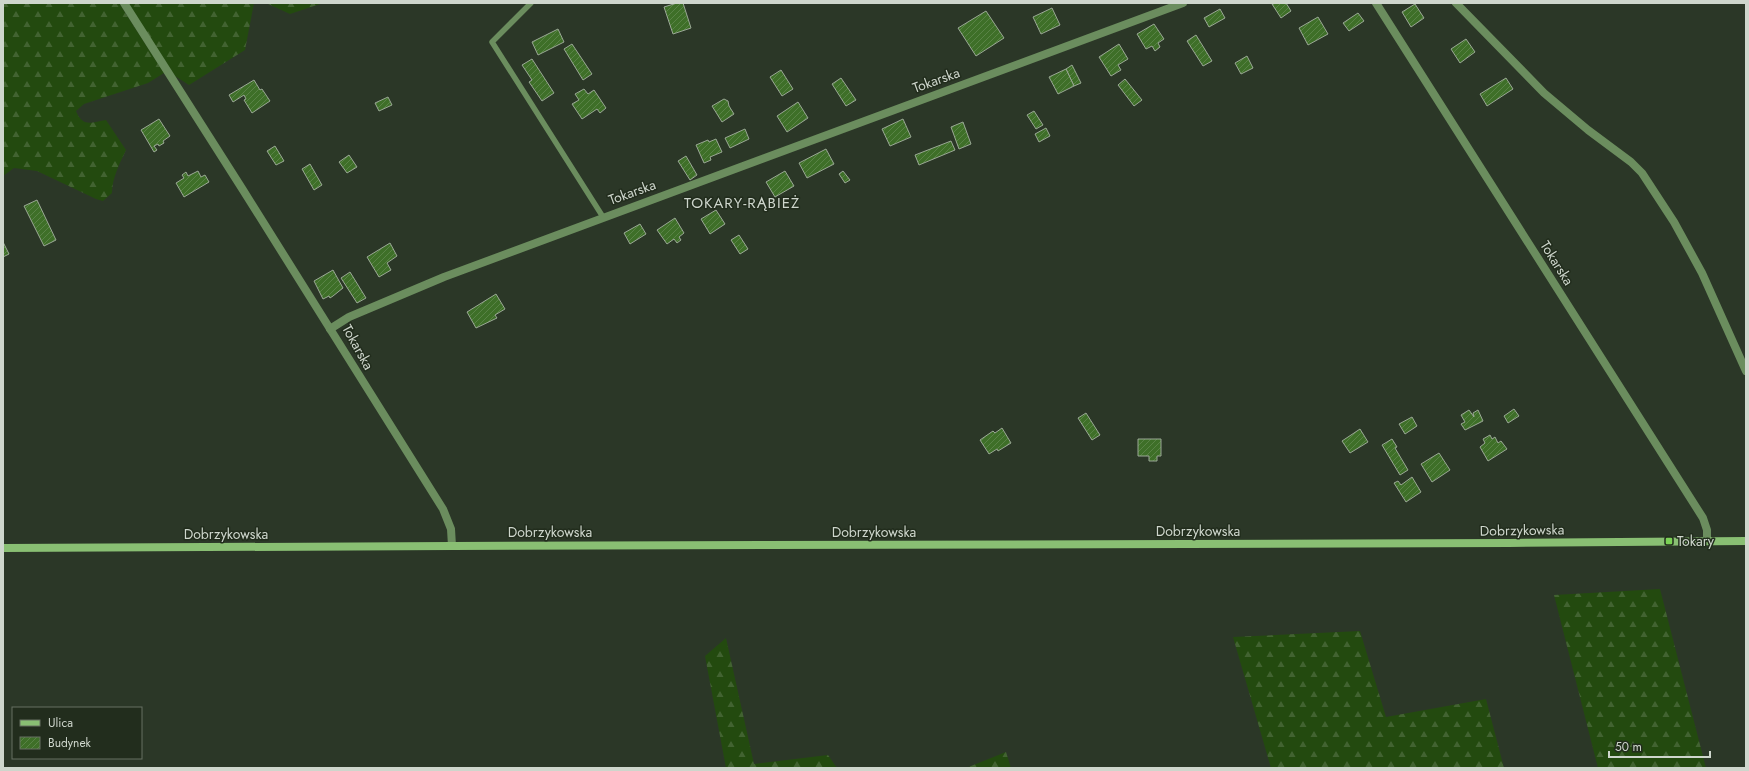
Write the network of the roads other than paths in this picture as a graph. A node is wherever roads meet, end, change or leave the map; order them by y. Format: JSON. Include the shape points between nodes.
{"nodes":[{"id":1,"x":124,"y":3,"type":"edge"},
{"id":2,"x":531,"y":3,"type":"edge"},
{"id":3,"x":1183,"y":3,"type":"edge"},
{"id":4,"x":1376,"y":3,"type":"edge"},
{"id":5,"x":1456,"y":3,"type":"edge"},
{"id":6,"x":603,"y":217,"type":"junction"},
{"id":7,"x":330,"y":329,"type":"junction"},
{"id":8,"x":1746,"y":371,"type":"edge"},
{"id":9,"x":1707,"y":541,"type":"junction"},
{"id":10,"x":1746,"y":541,"type":"edge"},
{"id":11,"x":452,"y":546,"type":"junction"},
{"id":12,"x":3,"y":548,"type":"edge"}],
"edges":[{"from":1,"to":7,"type":"street"},
{"from":2,"to":6,"type":"lane","via":[[492,42]]},
{"from":3,"to":6,"type":"street","name":"Tokarska"},
{"from":4,"to":9,"type":"street","name":"Tokarska","via":[[1704,518]]},
{"from":5,"to":8,"type":"street","via":[[1544,94],[1642,173],[1674,222],[1702,273]]},
{"from":6,"to":7,"type":"street","name":"Tokarska","via":[[444,277],[349,317]]},
{"from":7,"to":11,"type":"street","name":"Tokarska","via":[[443,509],[451,529]]},
{"from":9,"to":10,"type":"main road","name":"Dobrzykowska"},
{"from":9,"to":11,"type":"main road","name":"Dobrzykowska","via":[[1509,544]]},
{"from":11,"to":12,"type":"main road","name":"Dobrzykowska"}]}
